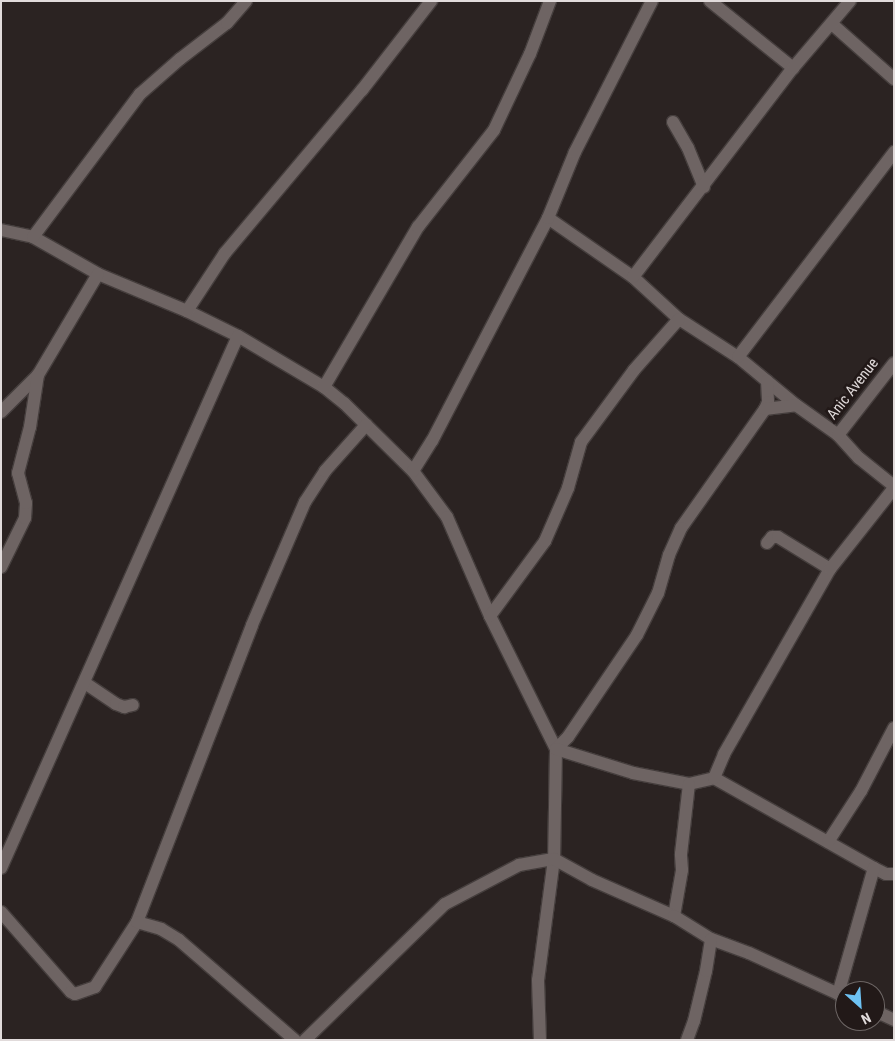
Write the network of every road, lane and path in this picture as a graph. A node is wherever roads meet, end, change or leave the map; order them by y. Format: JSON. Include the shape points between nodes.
{"nodes":[{"id":1,"x":431,"y":1,"type":"edge"},
{"id":2,"x":550,"y":1,"type":"edge"},
{"id":3,"x":652,"y":1,"type":"edge"},
{"id":4,"x":710,"y":1,"type":"edge"},
{"id":5,"x":850,"y":1,"type":"edge"},
{"id":6,"x":243,"y":2,"type":"edge"},
{"id":7,"x":832,"y":24,"type":"junction"},
{"id":8,"x":793,"y":68,"type":"junction"},
{"id":9,"x":894,"y":79,"type":"edge"},
{"id":10,"x":673,"y":122,"type":"dead end"},
{"id":11,"x":894,"y":152,"type":"edge"},
{"id":12,"x":704,"y":187,"type":"junction"},
{"id":13,"x":548,"y":218,"type":"junction"},
{"id":14,"x":1,"y":230,"type":"edge"},
{"id":15,"x":33,"y":237,"type":"junction"},
{"id":16,"x":98,"y":274,"type":"junction"},
{"id":17,"x":633,"y":277,"type":"junction"},
{"id":18,"x":187,"y":311,"type":"junction"},
{"id":19,"x":679,"y":319,"type":"junction"},
{"id":20,"x":238,"y":336,"type":"junction"},
{"id":21,"x":738,"y":357,"type":"junction"},
{"id":22,"x":894,"y":363,"type":"edge"},
{"id":23,"x":38,"y":375,"type":"junction"},
{"id":24,"x":767,"y":381,"type":"junction"},
{"id":25,"x":324,"y":387,"type":"junction"},
{"id":26,"x":796,"y":405,"type":"junction"},
{"id":27,"x":765,"y":409,"type":"junction"},
{"id":28,"x":1,"y":412,"type":"edge"},
{"id":29,"x":366,"y":425,"type":"junction"},
{"id":30,"x":838,"y":435,"type":"junction"},
{"id":31,"x":414,"y":471,"type":"junction"},
{"id":32,"x":894,"y":487,"type":"edge"},
{"id":33,"x":767,"y":543,"type":"dead end"},
{"id":34,"x":1,"y":567,"type":"edge"},
{"id":35,"x":830,"y":569,"type":"junction"},
{"id":36,"x":490,"y":616,"type":"junction"},
{"id":37,"x":85,"y":683,"type":"junction"},
{"id":38,"x":133,"y":705,"type":"dead end"},
{"id":39,"x":894,"y":728,"type":"edge"},
{"id":40,"x":556,"y":750,"type":"junction"},
{"id":41,"x":714,"y":778,"type":"junction"},
{"id":42,"x":689,"y":784,"type":"junction"},
{"id":43,"x":828,"y":842,"type":"junction"},
{"id":44,"x":554,"y":859,"type":"junction"},
{"id":45,"x":1,"y":868,"type":"edge"},
{"id":46,"x":874,"y":868,"type":"junction"},
{"id":47,"x":894,"y":874,"type":"edge"},
{"id":48,"x":1,"y":912,"type":"edge"},
{"id":49,"x":674,"y":916,"type":"junction"},
{"id":50,"x":137,"y":922,"type":"junction"},
{"id":51,"x":711,"y":938,"type":"junction"},
{"id":52,"x":845,"y":981,"type":"edge"},
{"id":53,"x":835,"y":993,"type":"edge"},
{"id":54,"x":295,"y":1040,"type":"edge"},
{"id":55,"x":306,"y":1040,"type":"edge"},
{"id":56,"x":540,"y":1040,"type":"edge"},
{"id":57,"x":687,"y":1040,"type":"edge"}],
"edges":[{"from":1,"to":18,"type":"street","via":[[362,90],[225,253]]},
{"from":2,"to":25,"type":"street","via":[[530,54],[494,130],[418,227]]},
{"from":3,"to":13,"type":"street","via":[[575,152]]},
{"from":4,"to":8,"type":"street"},
{"from":5,"to":7,"type":"street"},
{"from":6,"to":15,"type":"street","via":[[223,27],[180,58],[140,94]]},
{"from":7,"to":8,"type":"street"},
{"from":7,"to":9,"type":"street"},
{"from":8,"to":12,"type":"street"},
{"from":10,"to":12,"type":"street"},
{"from":11,"to":21,"type":"street"},
{"from":12,"to":17,"type":"street"},
{"from":13,"to":17,"type":"street"},
{"from":13,"to":31,"type":"street"},
{"from":14,"to":15,"type":"street"},
{"from":15,"to":16,"type":"street"},
{"from":16,"to":18,"type":"street"},
{"from":16,"to":23,"type":"street"},
{"from":17,"to":19,"type":"street"},
{"from":18,"to":20,"type":"street"},
{"from":19,"to":21,"type":"street"},
{"from":19,"to":36,"type":"street","via":[[634,370],[581,442],[568,488],[545,541]]},
{"from":20,"to":25,"type":"street"},
{"from":20,"to":37,"type":"street"},
{"from":21,"to":24,"type":"street"},
{"from":22,"to":30,"type":"street","name":"Anic Avenue"},
{"from":23,"to":28,"type":"street"},
{"from":23,"to":34,"type":"street","via":[[30,427],[18,473],[26,503],[24,518]]},
{"from":24,"to":26,"type":"street"},
{"from":24,"to":27,"type":"street"},
{"from":25,"to":29,"type":"street"},
{"from":26,"to":27,"type":"street"},
{"from":26,"to":30,"type":"street"},
{"from":27,"to":40,"type":"street","via":[[681,528],[658,593],[637,635]]},
{"from":29,"to":31,"type":"street"},
{"from":29,"to":50,"type":"street","via":[[325,470],[305,502],[252,625]]},
{"from":30,"to":32,"type":"street","via":[[859,458]]},
{"from":31,"to":36,"type":"street","via":[[447,517]]},
{"from":32,"to":35,"type":"street"},
{"from":33,"to":35,"type":"street","via":[[772,537],[778,537]]},
{"from":35,"to":41,"type":"street","via":[[724,754]]},
{"from":36,"to":40,"type":"street"},
{"from":37,"to":38,"type":"street","via":[[116,704],[124,707]]},
{"from":37,"to":45,"type":"street"},
{"from":39,"to":43,"type":"street","via":[[861,792]]},
{"from":40,"to":42,"type":"street","via":[[633,773]]},
{"from":40,"to":44,"type":"street"},
{"from":41,"to":42,"type":"street"},
{"from":41,"to":43,"type":"street"},
{"from":42,"to":49,"type":"street","via":[[682,870]]},
{"from":43,"to":46,"type":"street"},
{"from":44,"to":49,"type":"street","via":[[592,880]]},
{"from":44,"to":55,"type":"street","via":[[519,864],[445,904]]},
{"from":44,"to":56,"type":"street","via":[[538,980]]},
{"from":46,"to":47,"type":"street"},
{"from":46,"to":52,"type":"street"},
{"from":48,"to":50,"type":"street","via":[[75,994],[95,986]]},
{"from":49,"to":51,"type":"street"},
{"from":50,"to":54,"type":"street","via":[[161,928],[179,940]]},
{"from":51,"to":53,"type":"street"},
{"from":51,"to":57,"type":"street","via":[[706,971]]}]}
